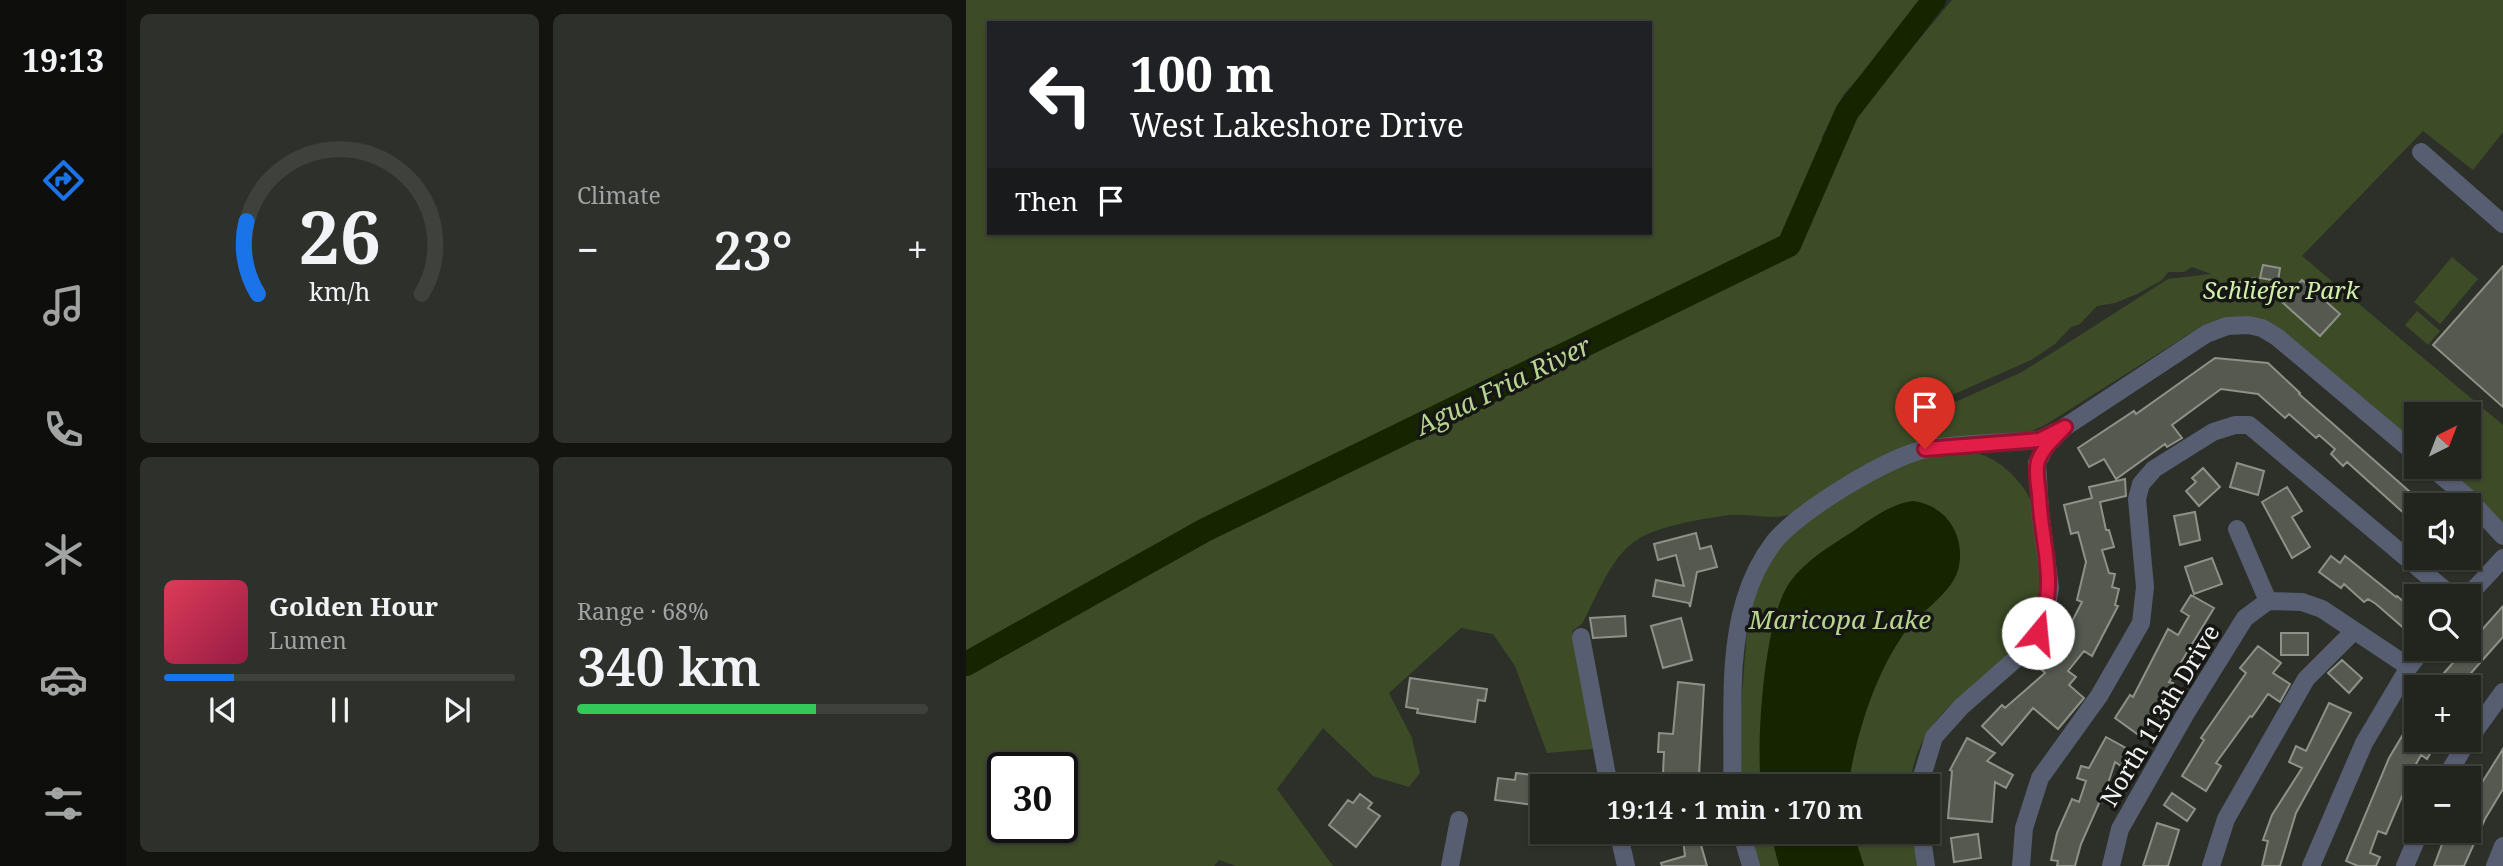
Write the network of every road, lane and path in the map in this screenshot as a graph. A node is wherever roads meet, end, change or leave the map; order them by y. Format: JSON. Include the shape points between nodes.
{"nodes":[{"id":1,"x":2421,"y":152,"type":"dead end"},
{"id":2,"x":2503,"y":224,"type":"edge"},
{"id":3,"x":2065,"y":427,"type":"junction"},
{"id":4,"x":2404,"y":444,"type":"edge"},
{"id":5,"x":2446,"y":480,"type":"edge"},
{"id":6,"x":2237,"y":529,"type":"dead end"},
{"id":7,"x":2503,"y":536,"type":"edge"},
{"id":8,"x":2503,"y":558,"type":"edge"},
{"id":9,"x":2438,"y":584,"type":"edge"},
{"id":10,"x":2479,"y":584,"type":"edge"},
{"id":11,"x":2269,"y":601,"type":"junction"},
{"id":12,"x":2354,"y":631,"type":"junction"},
{"id":13,"x":1581,"y":637,"type":"dead end"},
{"id":14,"x":2414,"y":661,"type":"edge"},
{"id":15,"x":2409,"y":667,"type":"junction"},
{"id":16,"x":2503,"y":692,"type":"edge"},
{"id":17,"x":2481,"y":722,"type":"edge"},
{"id":18,"x":1607,"y":774,"type":"edge"},
{"id":19,"x":1732,"y":774,"type":"edge"},
{"id":20,"x":1923,"y":774,"type":"edge"},
{"id":21,"x":1459,"y":820,"type":"dead end"},
{"id":22,"x":2415,"y":843,"type":"edge"},
{"id":23,"x":1621,"y":844,"type":"edge"},
{"id":24,"x":1745,"y":844,"type":"edge"},
{"id":25,"x":1922,"y":844,"type":"edge"},
{"id":26,"x":2503,"y":846,"type":"edge"},
{"id":27,"x":1450,"y":866,"type":"edge"},
{"id":28,"x":1626,"y":866,"type":"edge"},
{"id":29,"x":1751,"y":866,"type":"edge"},
{"id":30,"x":1926,"y":866,"type":"edge"},
{"id":31,"x":2021,"y":866,"type":"edge"},
{"id":32,"x":2111,"y":866,"type":"edge"},
{"id":33,"x":2211,"y":866,"type":"edge"},
{"id":34,"x":2311,"y":866,"type":"edge"},
{"id":35,"x":2405,"y":866,"type":"edge"},
{"id":36,"x":2495,"y":866,"type":"edge"}],
"edges":[{"from":1,"to":2,"type":"street"},
{"from":3,"to":4,"type":"street","via":[[2188,344],[2235,325],[2262,328],[2277,337]]},
{"from":3,"to":19,"type":"street","via":[[2039,440],[1925,449],[1895,460],[1847,486],[1793,523],[1774,542],[1744,601],[1735,659]]},
{"from":3,"to":20,"type":"street","via":[[2037,463],[2050,588],[2045,616],[2027,649],[1934,737]]},
{"from":5,"to":7,"type":"street"},
{"from":6,"to":11,"type":"street"},
{"from":8,"to":10,"type":"street"},
{"from":9,"to":31,"type":"street","via":[[2249,425],[2213,432],[2154,468],[2141,484],[2137,499],[2145,587],[2141,623],[2099,696],[2040,778],[2024,828]]},
{"from":11,"to":12,"type":"street","via":[[2302,602],[2322,609]]},
{"from":11,"to":32,"type":"street","name":"North 113th Drive","via":[[2245,618],[2186,713],[2120,829]]},
{"from":12,"to":15,"type":"street"},
{"from":12,"to":33,"type":"street","via":[[2306,679],[2226,819]]},
{"from":13,"to":18,"type":"street"},
{"from":14,"to":15,"type":"street"},
{"from":15,"to":34,"type":"street","via":[[2364,743]]},
{"from":16,"to":17,"type":"street"},
{"from":21,"to":27,"type":"street"},
{"from":22,"to":35,"type":"street"},
{"from":23,"to":28,"type":"street"},
{"from":24,"to":29,"type":"street"},
{"from":25,"to":30,"type":"street"},
{"from":26,"to":36,"type":"street"}]}
